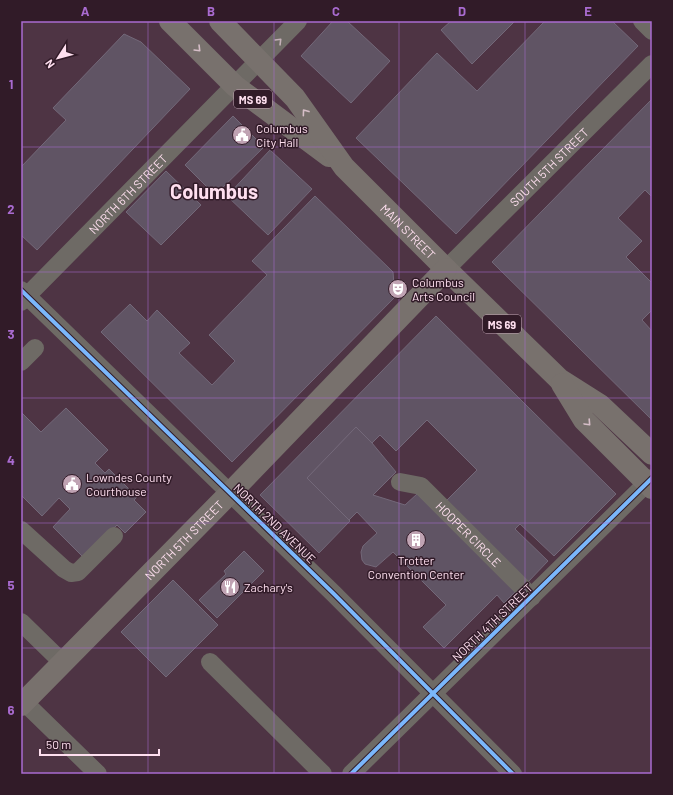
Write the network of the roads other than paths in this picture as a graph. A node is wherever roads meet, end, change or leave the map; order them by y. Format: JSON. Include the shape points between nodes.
{"nodes":[{"id":1,"x":170,"y":21,"type":"edge"},
{"id":2,"x":220,"y":21,"type":"edge"},
{"id":3,"x":298,"y":21,"type":"edge"},
{"id":4,"x":642,"y":21,"type":"edge"},
{"id":5,"x":652,"y":31,"type":"edge"},
{"id":6,"x":259,"y":61,"type":"junction"},
{"id":7,"x":652,"y":64,"type":"edge"},
{"id":8,"x":235,"y":86,"type":"junction"},
{"id":9,"x":344,"y":167,"type":"junction"},
{"id":10,"x":446,"y":270,"type":"junction"},
{"id":11,"x":23,"y":296,"type":"edge"},
{"id":12,"x":36,"y":348,"type":"dead end"},
{"id":13,"x":21,"y":362,"type":"edge"},
{"id":14,"x":559,"y":379,"type":"junction"},
{"id":15,"x":652,"y":454,"type":"edge"},
{"id":16,"x":400,"y":482,"type":"dead end"},
{"id":17,"x":650,"y":483,"type":"edge"},
{"id":18,"x":230,"y":493,"type":"junction"},
{"id":19,"x":21,"y":530,"type":"edge"},
{"id":20,"x":114,"y":536,"type":"dead end"},
{"id":21,"x":532,"y":598,"type":"junction"},
{"id":22,"x":21,"y":622,"type":"edge"},
{"id":23,"x":210,"y":662,"type":"dead end"},
{"id":24,"x":63,"y":663,"type":"junction"},
{"id":25,"x":434,"y":693,"type":"junction"},
{"id":26,"x":22,"y":702,"type":"edge"},
{"id":27,"x":98,"y":774,"type":"edge"},
{"id":28,"x":323,"y":774,"type":"edge"},
{"id":29,"x":351,"y":774,"type":"edge"},
{"id":30,"x":513,"y":774,"type":"edge"}],
"edges":[{"from":1,"to":8,"type":"main road","name":"MAIN STREET","number":"MS 69","one_way":true},
{"from":2,"to":6,"type":"main road","name":"MAIN STREET","number":"MS 69"},
{"from":6,"to":3,"type":"street","name":"NORTH 6TH STREET","one_way":true},
{"from":4,"to":5,"type":"street"},
{"from":6,"to":8,"type":"street","name":"NORTH 6TH STREET"},
{"from":9,"to":6,"type":"main road","name":"MAIN STREET","number":"MS 69","one_way":true,"via":[[295,98]]},
{"from":7,"to":10,"type":"street","name":"SOUTH 5TH STREET"},
{"from":8,"to":9,"type":"main road","name":"MAIN STREET","number":"MS 69"},
{"from":8,"to":11,"type":"street","name":"NORTH 6TH STREET"},
{"from":9,"to":10,"type":"main road","name":"MAIN STREET","number":"MS 69"},
{"from":10,"to":14,"type":"main road","name":"MAIN STREET","number":"MS 69"},
{"from":10,"to":18,"type":"main road","name":"NORTH 5TH STREET"},
{"from":11,"to":18,"type":"street","name":"NORTH 2ND AVENUE"},
{"from":12,"to":13,"type":"street"},
{"from":14,"to":15,"type":"main road","name":"MAIN STREET","number":"MS 69","via":[[600,405]]},
{"from":14,"to":17,"type":"main road","name":"MAIN STREET","number":"MS 69","one_way":true,"via":[[584,420]]},
{"from":16,"to":21,"type":"street","name":"HOOPER CIRCLE","via":[[421,486]]},
{"from":17,"to":21,"type":"street","name":"NORTH 4TH STREET"},
{"from":18,"to":24,"type":"main road","name":"NORTH 5TH STREET"},
{"from":18,"to":25,"type":"street","name":"NORTH 2ND AVENUE"},
{"from":19,"to":20,"type":"street","via":[[71,573],[78,572]]},
{"from":21,"to":25,"type":"street","name":"NORTH 4TH STREET"},
{"from":22,"to":24,"type":"street"},
{"from":23,"to":28,"type":"street"},
{"from":24,"to":26,"type":"main road","name":"NORTH 5TH STREET"},
{"from":25,"to":29,"type":"street","name":"NORTH 4TH STREET"},
{"from":25,"to":30,"type":"street","name":"NORTH 2ND AVENUE"},
{"from":26,"to":27,"type":"street"}]}
